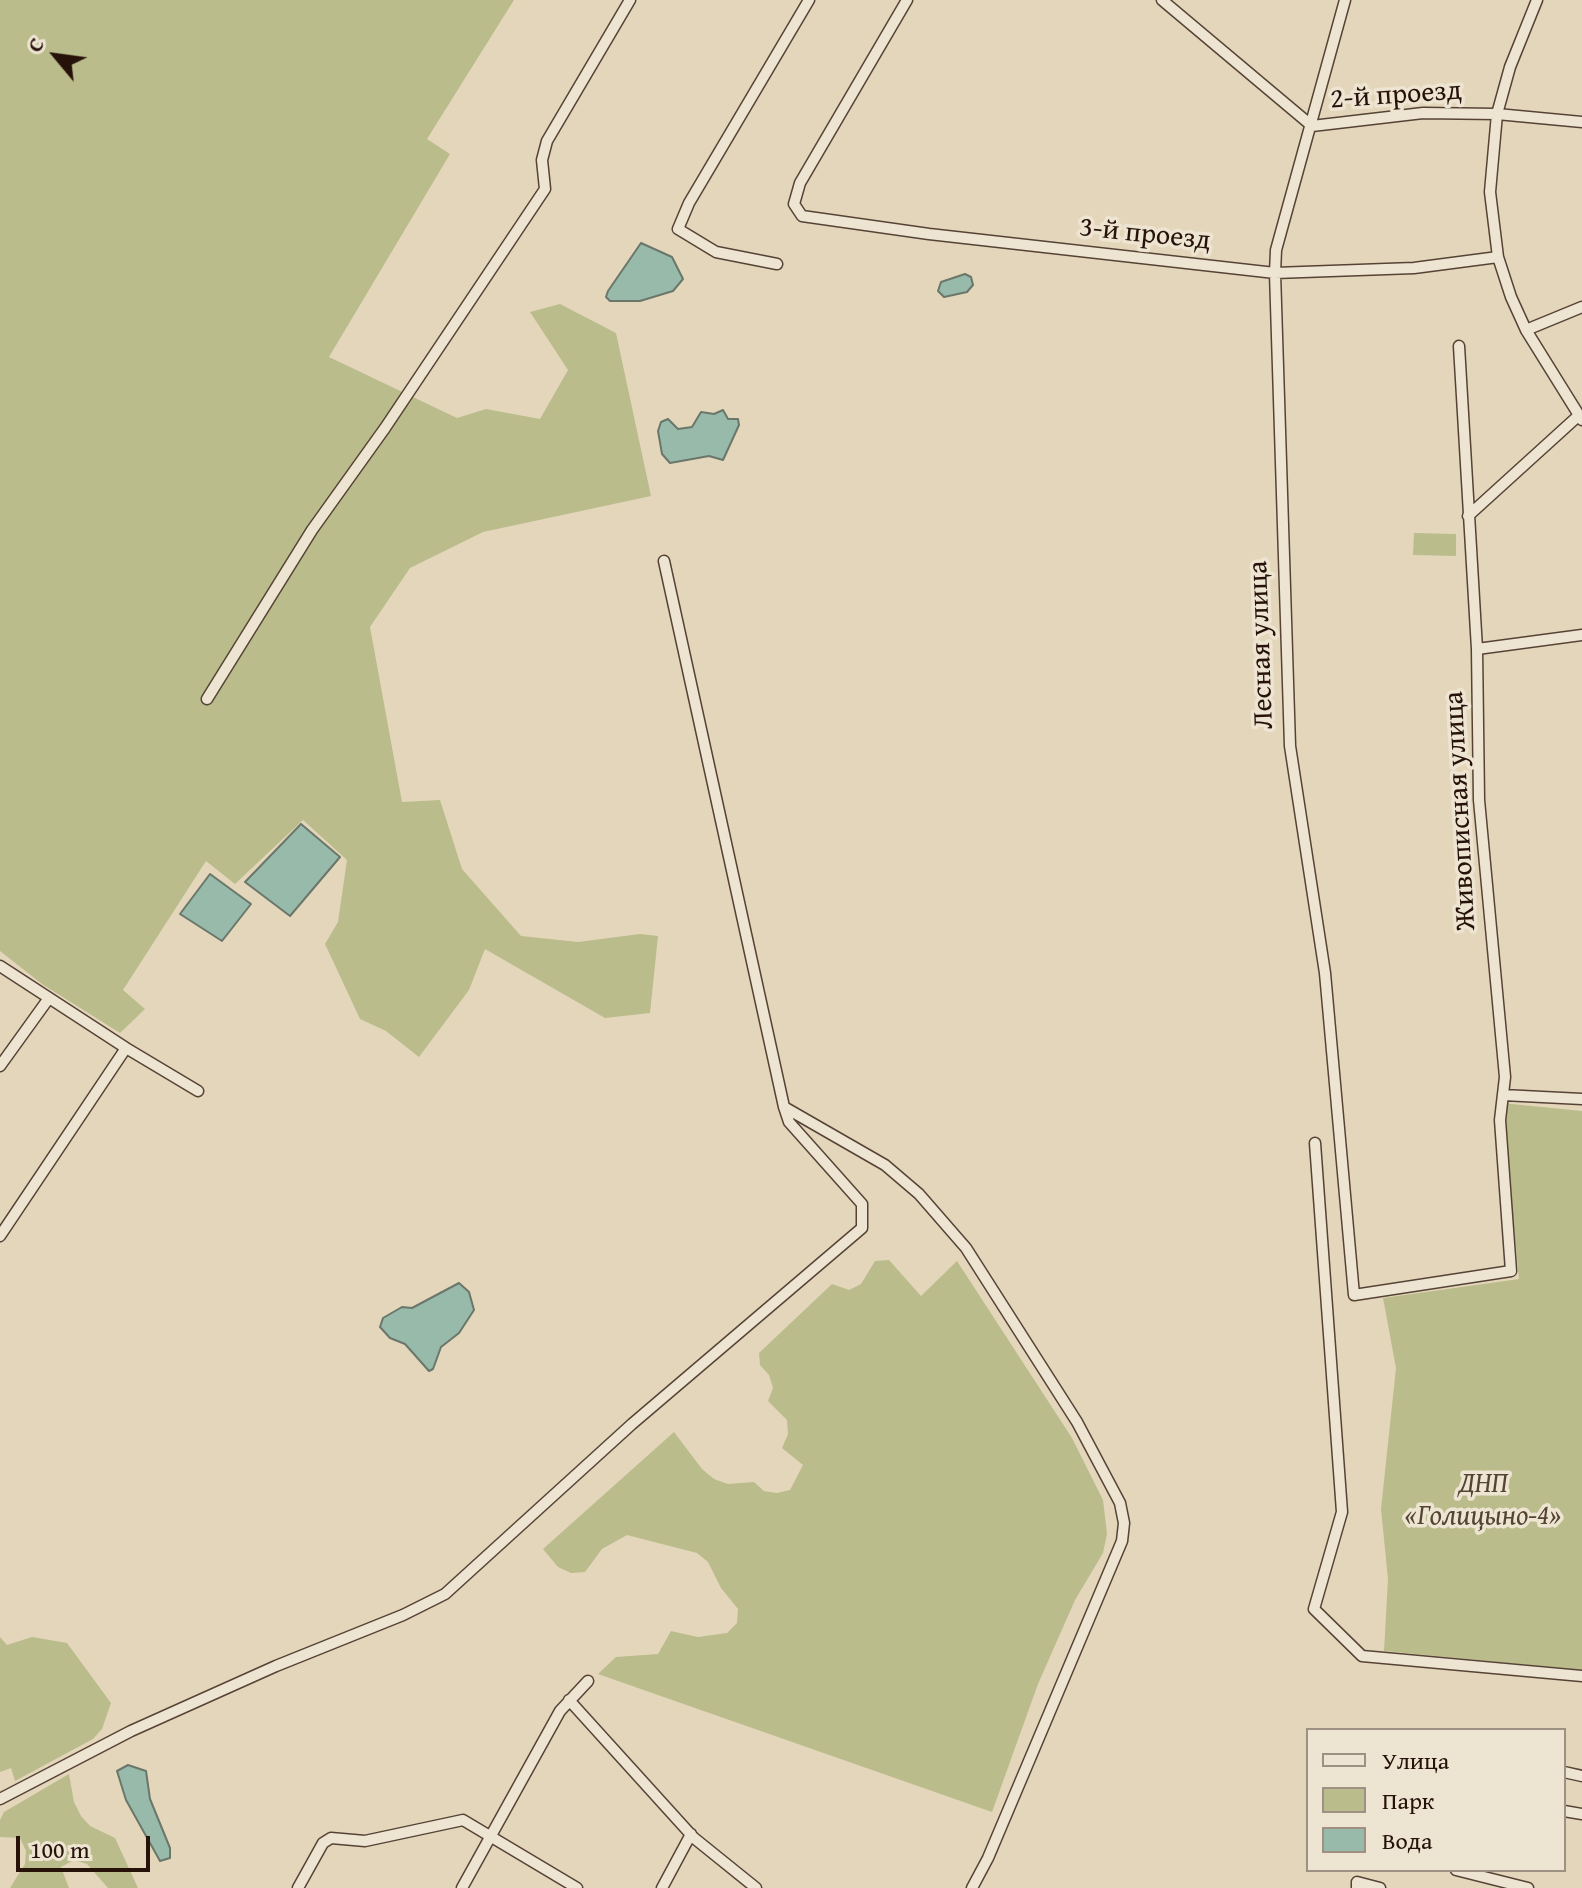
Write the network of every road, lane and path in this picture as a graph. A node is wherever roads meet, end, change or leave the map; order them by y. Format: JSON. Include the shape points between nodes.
{"nodes":[{"id":1,"x":630,"y":0,"type":"edge"},
{"id":2,"x":809,"y":0,"type":"edge"},
{"id":3,"x":907,"y":0,"type":"edge"},
{"id":4,"x":1162,"y":0,"type":"edge"},
{"id":5,"x":1345,"y":0,"type":"edge"},
{"id":6,"x":1537,"y":0,"type":"edge"},
{"id":7,"x":1497,"y":114,"type":"junction"},
{"id":8,"x":1582,"y":122,"type":"edge"},
{"id":9,"x":1312,"y":126,"type":"junction"},
{"id":10,"x":1498,"y":257,"type":"junction"},
{"id":11,"x":777,"y":264,"type":"dead end"},
{"id":12,"x":1275,"y":273,"type":"junction"},
{"id":13,"x":1582,"y":307,"type":"edge"},
{"id":14,"x":1526,"y":330,"type":"junction"},
{"id":15,"x":1459,"y":346,"type":"dead end"},
{"id":16,"x":1580,"y":418,"type":"edge"},
{"id":17,"x":1468,"y":516,"type":"junction"},
{"id":18,"x":664,"y":561,"type":"dead end"},
{"id":19,"x":1582,"y":635,"type":"edge"},
{"id":20,"x":1477,"y":649,"type":"junction"},
{"id":21,"x":207,"y":699,"type":"dead end"},
{"id":22,"x":0,"y":966,"type":"edge"},
{"id":23,"x":49,"y":998,"type":"junction"},
{"id":24,"x":126,"y":1048,"type":"junction"},
{"id":25,"x":0,"y":1066,"type":"edge"},
{"id":26,"x":198,"y":1091,"type":"dead end"},
{"id":27,"x":1503,"y":1095,"type":"junction"},
{"id":28,"x":1582,"y":1099,"type":"edge"},
{"id":29,"x":784,"y":1107,"type":"junction"},
{"id":30,"x":1315,"y":1143,"type":"dead end"},
{"id":31,"x":0,"y":1236,"type":"edge"},
{"id":32,"x":1511,"y":1271,"type":"joint"},
{"id":33,"x":1582,"y":1676,"type":"edge"},
{"id":34,"x":588,"y":1681,"type":"dead end"},
{"id":35,"x":569,"y":1700,"type":"junction"},
{"id":36,"x":0,"y":1799,"type":"edge"},
{"id":37,"x":691,"y":1834,"type":"junction"},
{"id":38,"x":490,"y":1839,"type":"junction"},
{"id":39,"x":1464,"y":1872,"type":"edge"},
{"id":40,"x":298,"y":1888,"type":"edge"},
{"id":41,"x":462,"y":1888,"type":"edge"},
{"id":42,"x":577,"y":1888,"type":"edge"},
{"id":43,"x":662,"y":1888,"type":"edge"},
{"id":44,"x":756,"y":1888,"type":"edge"},
{"id":45,"x":972,"y":1888,"type":"edge"},
{"id":46,"x":1357,"y":1888,"type":"edge"},
{"id":47,"x":1380,"y":1888,"type":"edge"},
{"id":48,"x":1528,"y":1888,"type":"edge"}],
"edges":[{"from":1,"to":21,"type":"street","via":[[547,141],[542,160],[545,189],[312,530]]},
{"from":2,"to":11,"type":"street","via":[[678,229],[716,252]]},
{"from":3,"to":12,"type":"street","name":"3-й проезд","via":[[800,183],[794,204],[802,216]]},
{"from":4,"to":9,"type":"street","name":"2-й проезд"},
{"from":5,"to":9,"type":"street","name":"Лесная улица"},
{"from":6,"to":7,"type":"street"},
{"from":7,"to":8,"type":"street","name":"2-й проезд"},
{"from":7,"to":9,"type":"street","name":"2-й проезд","via":[[1423,113]]},
{"from":7,"to":10,"type":"street","via":[[1490,192]]},
{"from":9,"to":12,"type":"street","name":"Лесная улица","via":[[1276,250]]},
{"from":10,"to":12,"type":"street","name":"3-й проезд","via":[[1414,268]]},
{"from":10,"to":14,"type":"street"},
{"from":12,"to":32,"type":"street","name":"Лесная улица","via":[[1290,746],[1325,973],[1354,1295]]},
{"from":13,"to":14,"type":"street"},
{"from":14,"to":16,"type":"street"},
{"from":15,"to":17,"type":"street","name":"Живописная улица"},
{"from":16,"to":17,"type":"street"},
{"from":17,"to":20,"type":"street","name":"Живописная улица"},
{"from":18,"to":29,"type":"street"},
{"from":19,"to":20,"type":"street"},
{"from":20,"to":27,"type":"street","name":"Живописная улица","via":[[1479,800]]},
{"from":22,"to":23,"type":"street"},
{"from":23,"to":24,"type":"street"},
{"from":23,"to":25,"type":"street"},
{"from":24,"to":26,"type":"street"},
{"from":24,"to":31,"type":"street"},
{"from":27,"to":28,"type":"street"},
{"from":27,"to":32,"type":"street","name":"Живописная улица","via":[[1500,1120]]},
{"from":29,"to":36,"type":"street","via":[[789,1122],[862,1204],[862,1228],[632,1424],[445,1594],[131,1731]]},
{"from":29,"to":45,"type":"street","via":[[885,1165],[919,1194],[966,1248],[1077,1422],[1122,1513],[1122,1541]]},
{"from":30,"to":33,"type":"street","via":[[1342,1512],[1314,1609],[1362,1656]]},
{"from":34,"to":35,"type":"street"},
{"from":35,"to":37,"type":"street"},
{"from":35,"to":38,"type":"street"},
{"from":37,"to":43,"type":"street"},
{"from":37,"to":44,"type":"street"},
{"from":38,"to":40,"type":"street","via":[[463,1820],[365,1841],[331,1838]]},
{"from":38,"to":41,"type":"street"},
{"from":38,"to":42,"type":"street"},
{"from":39,"to":48,"type":"street"},
{"from":46,"to":47,"type":"street","via":[[1357,1882]]}]}
